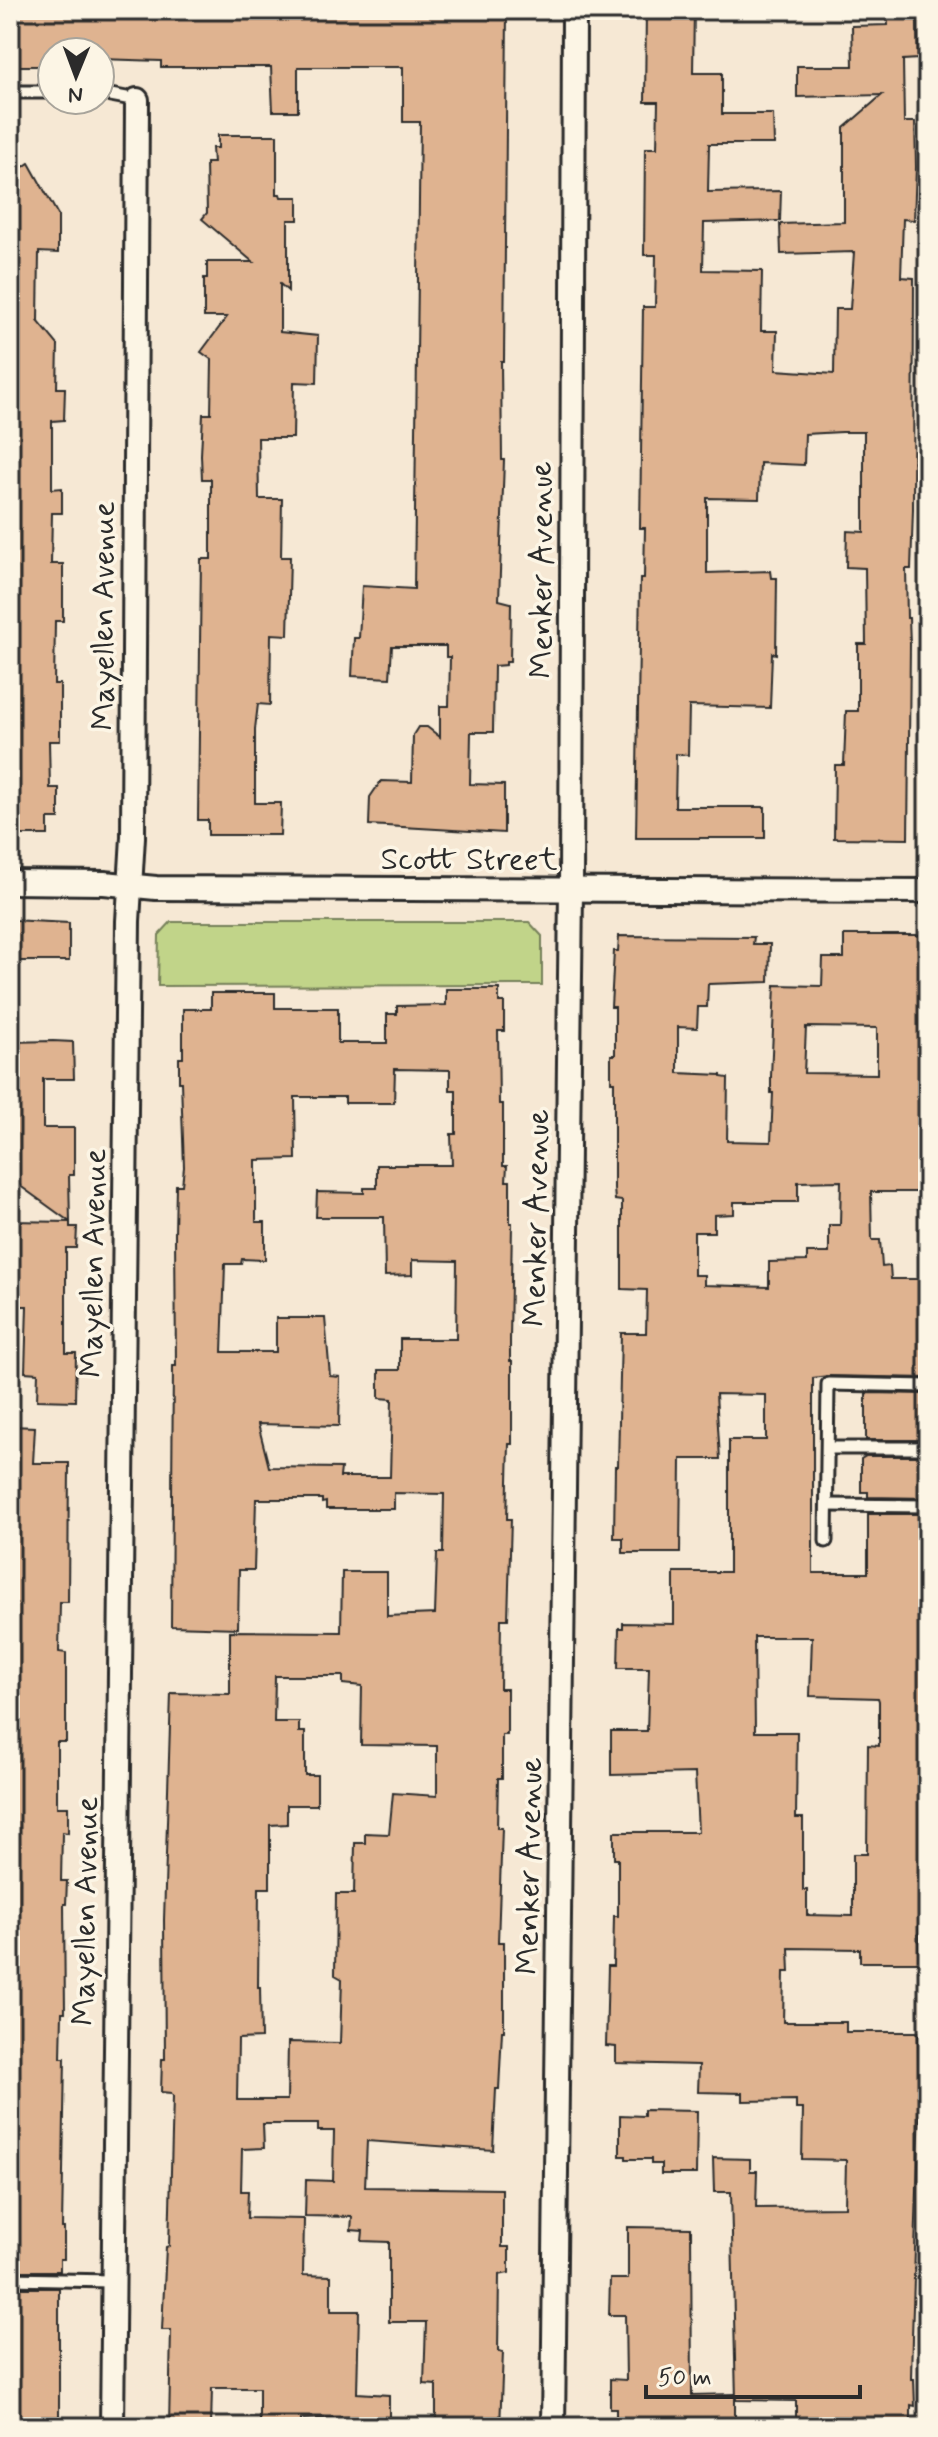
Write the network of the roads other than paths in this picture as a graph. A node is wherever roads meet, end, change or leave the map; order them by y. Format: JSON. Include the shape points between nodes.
{"nodes":[{"id":1,"x":574,"y":10,"type":"edge"},
{"id":2,"x":10,"y":92,"type":"edge"},
{"id":3,"x":36,"y":92,"type":"edge"},
{"id":4,"x":116,"y":96,"type":"edge"},
{"id":5,"x":137,"y":100,"type":"joint"},
{"id":6,"x":10,"y":882,"type":"edge"},
{"id":7,"x":129,"y":885,"type":"junction"},
{"id":8,"x":571,"y":891,"type":"junction"},
{"id":9,"x":928,"y":891,"type":"edge"},
{"id":10,"x":928,"y":1386,"type":"edge"},
{"id":11,"x":828,"y":1448,"type":"junction"},
{"id":12,"x":928,"y":1448,"type":"edge"},
{"id":13,"x":827,"y":1505,"type":"junction"},
{"id":14,"x":928,"y":1506,"type":"edge"},
{"id":15,"x":826,"y":1541,"type":"dead end"},
{"id":16,"x":10,"y":2279,"type":"edge"},
{"id":17,"x":111,"y":2281,"type":"junction"},
{"id":18,"x":112,"y":2427,"type":"edge"},
{"id":19,"x":553,"y":2427,"type":"edge"}],
"edges":[{"from":1,"to":8,"type":"street","name":"Menker Avenue"},
{"from":2,"to":3,"type":"lane"},
{"from":4,"to":5,"type":"lane"},
{"from":5,"to":7,"type":"street","name":"Mayellen Avenue"},
{"from":6,"to":7,"type":"street","name":"Scott Street"},
{"from":7,"to":8,"type":"street","name":"Scott Street"},
{"from":7,"to":17,"type":"street","name":"Mayellen Avenue"},
{"from":8,"to":9,"type":"street","name":"Scott Street"},
{"from":8,"to":19,"type":"street","name":"Menker Avenue"},
{"from":10,"to":11,"type":"lane","via":[[828,1384]]},
{"from":11,"to":12,"type":"lane"},
{"from":11,"to":13,"type":"lane"},
{"from":13,"to":14,"type":"lane"},
{"from":13,"to":15,"type":"lane"},
{"from":16,"to":17,"type":"lane"},
{"from":17,"to":18,"type":"street","name":"Mayellen Avenue"}]}
